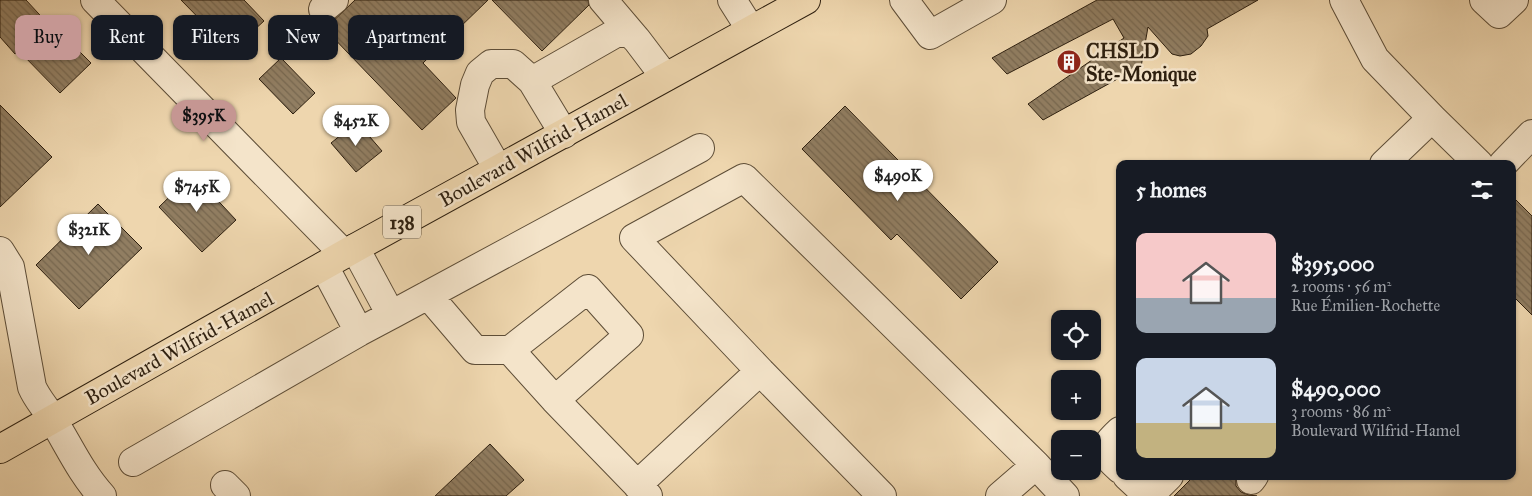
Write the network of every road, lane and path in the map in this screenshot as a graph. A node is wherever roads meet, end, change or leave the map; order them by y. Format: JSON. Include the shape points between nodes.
{"nodes":[{"id":1,"x":95,"y":0,"type":"edge"},
{"id":2,"x":603,"y":0,"type":"edge"},
{"id":3,"x":732,"y":0,"type":"edge"},
{"id":4,"x":806,"y":0,"type":"edge"},
{"id":5,"x":904,"y":0,"type":"edge"},
{"id":6,"x":992,"y":0,"type":"edge"},
{"id":7,"x":1344,"y":0,"type":"edge"},
{"id":8,"x":1484,"y":0,"type":"edge"},
{"id":9,"x":1514,"y":0,"type":"edge"},
{"id":10,"x":751,"y":30,"type":"junction"},
{"id":11,"x":637,"y":40,"type":"junction"},
{"id":12,"x":665,"y":77,"type":"junction"},
{"id":13,"x":532,"y":82,"type":"junction"},
{"id":14,"x":1432,"y":118,"type":"junction"},
{"id":15,"x":564,"y":134,"type":"junction"},
{"id":16,"x":1532,"y":134,"type":"edge"},
{"id":17,"x":700,"y":148,"type":"dead end"},
{"id":18,"x":1388,"y":160,"type":"edge"},
{"id":19,"x":1475,"y":160,"type":"edge"},
{"id":20,"x":1507,"y":160,"type":"edge"},
{"id":21,"x":498,"y":170,"type":"junction"},
{"id":22,"x":0,"y":251,"type":"edge"},
{"id":23,"x":341,"y":256,"type":"junction"},
{"id":24,"x":428,"y":295,"type":"junction"},
{"id":25,"x":391,"y":315,"type":"junction"},
{"id":26,"x":359,"y":332,"type":"junction"},
{"id":27,"x":510,"y":350,"type":"junction"},
{"id":28,"x":760,"y":371,"type":"junction"},
{"id":29,"x":555,"y":400,"type":"junction"},
{"id":30,"x":53,"y":420,"type":"junction"},
{"id":31,"x":1116,"y":435,"type":"edge"},
{"id":32,"x":0,"y":449,"type":"edge"},
{"id":33,"x":133,"y":462,"type":"dead end"},
{"id":34,"x":1036,"y":465,"type":"junction"},
{"id":35,"x":1116,"y":466,"type":"edge"},
{"id":36,"x":1131,"y":480,"type":"edge"},
{"id":37,"x":1165,"y":480,"type":"edge"},
{"id":38,"x":643,"y":490,"type":"edge"},
{"id":39,"x":102,"y":496,"type":"edge"},
{"id":40,"x":882,"y":496,"type":"edge"},
{"id":41,"x":1000,"y":496,"type":"edge"},
{"id":42,"x":1065,"y":496,"type":"edge"}],
"edges":[{"from":1,"to":23,"type":"street"},
{"from":2,"to":11,"type":"street"},
{"from":3,"to":10,"type":"street"},
{"from":4,"to":10,"type":"main road","name":"Boulevard Wilfrid-Hamel","number":"138"},
{"from":5,"to":6,"type":"street","via":[[930,35]]},
{"from":7,"to":14,"type":"street","via":[[1375,59]]},
{"from":8,"to":9,"type":"street","via":[[1499,14]]},
{"from":10,"to":12,"type":"main road","name":"Boulevard Wilfrid-Hamel","number":"138"},
{"from":11,"to":12,"type":"street"},
{"from":11,"to":13,"type":"street","via":[[630,33],[616,33]]},
{"from":12,"to":15,"type":"main road","name":"Boulevard Wilfrid-Hamel","number":"138"},
{"from":13,"to":15,"type":"street"},
{"from":13,"to":21,"type":"street","via":[[513,64],[491,64],[480,73],[472,98],[470,122]]},
{"from":14,"to":18,"type":"street"},
{"from":14,"to":19,"type":"street"},
{"from":15,"to":21,"type":"main road","name":"Boulevard Wilfrid-Hamel","number":"138"},
{"from":16,"to":20,"type":"street"},
{"from":17,"to":24,"type":"street"},
{"from":21,"to":23,"type":"main road","name":"Boulevard Wilfrid-Hamel","number":"138"},
{"from":22,"to":30,"type":"street","via":[[10,267],[32,387]]},
{"from":23,"to":25,"type":"street"},
{"from":23,"to":26,"type":"street"},
{"from":23,"to":30,"type":"main road","name":"Boulevard Wilfrid-Hamel","number":"138"},
{"from":24,"to":25,"type":"street"},
{"from":24,"to":27,"type":"street","via":[[474,350]]},
{"from":25,"to":26,"type":"street"},
{"from":26,"to":33,"type":"street"},
{"from":27,"to":29,"type":"street"},
{"from":27,"to":29,"type":"street","via":[[588,289],[629,335]]},
{"from":28,"to":34,"type":"street","via":[[634,238],[744,178]]},
{"from":28,"to":38,"type":"street"},
{"from":28,"to":40,"type":"street"},
{"from":29,"to":38,"type":"street"},
{"from":30,"to":32,"type":"main road","name":"Boulevard Wilfrid-Hamel","number":"138"},
{"from":30,"to":39,"type":"street","via":[[89,482]]},
{"from":31,"to":35,"type":"street","via":[[1106,449],[1107,458]]},
{"from":34,"to":41,"type":"street"},
{"from":34,"to":42,"type":"street"},
{"from":36,"to":37,"type":"street","via":[[1148,492]]}]}
